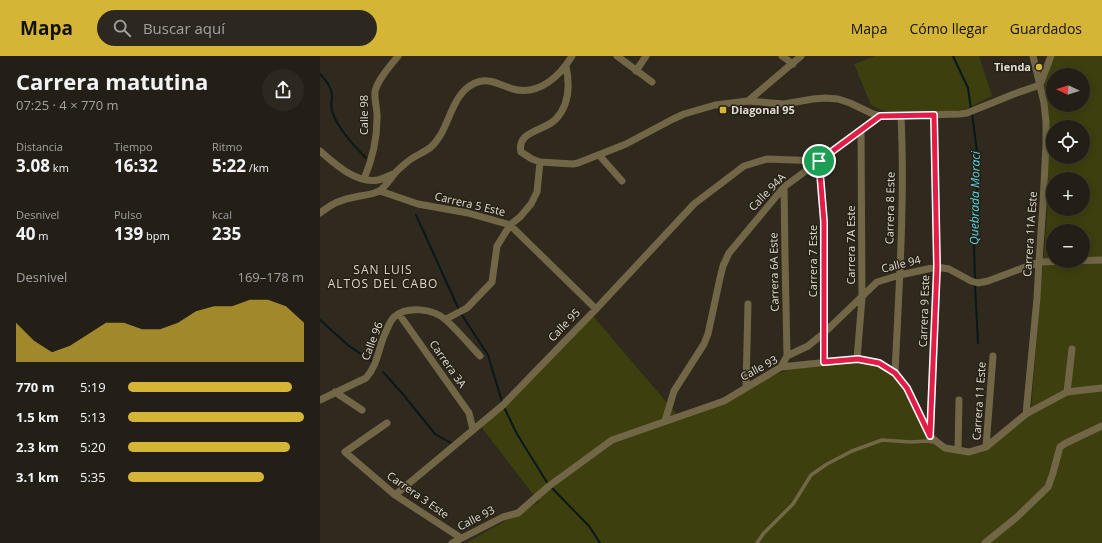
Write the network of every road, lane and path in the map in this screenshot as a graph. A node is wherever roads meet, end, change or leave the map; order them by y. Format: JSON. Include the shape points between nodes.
{"nodes":[{"id":1,"x":398,"y":56,"type":"edge"},
{"id":2,"x":572,"y":56,"type":"edge"},
{"id":3,"x":617,"y":56,"type":"edge"},
{"id":4,"x":646,"y":56,"type":"edge"},
{"id":5,"x":782,"y":56,"type":"edge"},
{"id":6,"x":801,"y":56,"type":"edge"},
{"id":7,"x":1033,"y":56,"type":"edge"},
{"id":8,"x":1051,"y":56,"type":"edge"},
{"id":9,"x":793,"y":64,"type":"junction"},
{"id":10,"x":566,"y":66,"type":"junction"},
{"id":11,"x":636,"y":70,"type":"junction"},
{"id":12,"x":652,"y":82,"type":"dead end"},
{"id":13,"x":1040,"y":85,"type":"junction"},
{"id":14,"x":748,"y":101,"type":"junction"},
{"id":15,"x":934,"y":115,"type":"junction"},
{"id":16,"x":880,"y":116,"type":"junction"},
{"id":17,"x":901,"y":116,"type":"junction"},
{"id":18,"x":861,"y":130,"type":"junction"},
{"id":19,"x":320,"y":151,"type":"edge"},
{"id":20,"x":598,"y":155,"type":"junction"},
{"id":21,"x":819,"y":161,"type":"junction"},
{"id":22,"x":540,"y":162,"type":"junction"},
{"id":23,"x":396,"y":172,"type":"junction"},
{"id":24,"x":364,"y":179,"type":"junction"},
{"id":25,"x":622,"y":181,"type":"dead end"},
{"id":26,"x":784,"y":187,"type":"junction"},
{"id":27,"x":380,"y":191,"type":"junction"},
{"id":28,"x":320,"y":213,"type":"edge"},
{"id":29,"x":510,"y":225,"type":"junction"},
{"id":30,"x":1102,"y":260,"type":"edge"},
{"id":31,"x":1039,"y":262,"type":"junction"},
{"id":32,"x":937,"y":267,"type":"junction"},
{"id":33,"x":900,"y":275,"type":"junction"},
{"id":34,"x":862,"y":298,"type":"junction"},
{"id":35,"x":748,"y":304,"type":"dead end"},
{"id":36,"x":596,"y":309,"type":"junction"},
{"id":37,"x":399,"y":314,"type":"junction"},
{"id":38,"x":446,"y":319,"type":"junction"},
{"id":39,"x":824,"y":334,"type":"junction"},
{"id":40,"x":1072,"y":349,"type":"dead end"},
{"id":41,"x":480,"y":356,"type":"dead end"},
{"id":42,"x":787,"y":356,"type":"junction"},
{"id":43,"x":993,"y":356,"type":"dead end"},
{"id":44,"x":858,"y":359,"type":"junction"},
{"id":45,"x":824,"y":362,"type":"junction"},
{"id":46,"x":781,"y":367,"type":"junction"},
{"id":47,"x":895,"y":373,"type":"junction"},
{"id":48,"x":746,"y":387,"type":"junction"},
{"id":49,"x":1102,"y":388,"type":"edge"},
{"id":50,"x":335,"y":392,"type":"junction"},
{"id":51,"x":1067,"y":392,"type":"junction"},
{"id":52,"x":320,"y":400,"type":"edge"},
{"id":53,"x":959,"y":400,"type":"dead end"},
{"id":54,"x":362,"y":410,"type":"dead end"},
{"id":55,"x":1026,"y":414,"type":"junction"},
{"id":56,"x":665,"y":421,"type":"junction"},
{"id":57,"x":386,"y":423,"type":"dead end"},
{"id":58,"x":1102,"y":426,"type":"edge"},
{"id":59,"x":473,"y":430,"type":"junction"},
{"id":60,"x":930,"y":436,"type":"junction"},
{"id":61,"x":937,"y":442,"type":"junction"},
{"id":62,"x":986,"y":447,"type":"junction"},
{"id":63,"x":958,"y":450,"type":"junction"},
{"id":64,"x":395,"y":494,"type":"junction"},
{"id":65,"x":461,"y":538,"type":"junction"},
{"id":66,"x":452,"y":543,"type":"edge"},
{"id":67,"x":757,"y":543,"type":"edge"},
{"id":68,"x":985,"y":543,"type":"edge"}],
"edges":[{"from":1,"to":24,"type":"street","name":"Calle 98","via":[[375,91],[378,119],[376,136],[371,163]]},
{"from":2,"to":10,"type":"street"},
{"from":3,"to":11,"type":"street"},
{"from":4,"to":11,"type":"street"},
{"from":5,"to":9,"type":"street"},
{"from":6,"to":9,"type":"street"},
{"from":7,"to":13,"type":"street","name":"Carrera 11A Este"},
{"from":8,"to":13,"type":"street"},
{"from":9,"to":14,"type":"street"},
{"from":10,"to":22,"type":"street","via":[[569,90],[562,110],[556,120],[525,136],[521,141],[521,152]]},
{"from":10,"to":23,"type":"street","via":[[543,85],[524,91],[488,80],[474,83],[457,99],[438,140]]},
{"from":11,"to":12,"type":"street"},
{"from":13,"to":15,"type":"street","via":[[967,113]]},
{"from":13,"to":31,"type":"street","name":"Carrera 11A Este","via":[[1046,122]]},
{"from":14,"to":16,"type":"street","via":[[784,104],[814,99],[838,99]]},
{"from":14,"to":20,"type":"street","via":[[715,105],[684,114],[626,144]]},
{"from":15,"to":17,"type":"street"},
{"from":15,"to":32,"type":"street","name":"Carrera 9 Este"},
{"from":16,"to":17,"type":"street"},
{"from":16,"to":18,"type":"street","name":"Calle 94A"},
{"from":17,"to":33,"type":"street","name":"Carrera 8 Este"},
{"from":18,"to":21,"type":"street","name":"Calle 94A"},
{"from":18,"to":34,"type":"street","name":"Carrera 7A Este"},
{"from":19,"to":24,"type":"street","via":[[345,171]]},
{"from":20,"to":22,"type":"street","via":[[573,164]]},
{"from":20,"to":25,"type":"street"},
{"from":21,"to":26,"type":"street","name":"Calle 94A"},
{"from":21,"to":36,"type":"street","name":"Calle 95","via":[[767,159],[744,166],[694,204]]},
{"from":21,"to":39,"type":"street","name":"Carrera 7 Este","via":[[824,222]]},
{"from":22,"to":29,"type":"street","via":[[536,192],[531,204]]},
{"from":23,"to":24,"type":"street","via":[[379,180]]},
{"from":23,"to":27,"type":"street"},
{"from":26,"to":42,"type":"street","name":"Carrera 6A Este"},
{"from":26,"to":56,"type":"street","name":"Calle 94A","via":[[729,253],[721,272],[708,334],[674,391]]},
{"from":27,"to":28,"type":"street","via":[[343,199]]},
{"from":27,"to":29,"type":"street","name":"Carrera 5 Este","via":[[418,204],[468,213]]},
{"from":29,"to":36,"type":"street","name":"Carrera 5 Este"},
{"from":29,"to":38,"type":"street","via":[[497,246],[492,282],[467,308]]},
{"from":30,"to":31,"type":"street","name":"Calle 94"},
{"from":31,"to":32,"type":"street","name":"Calle 94","via":[[988,281],[974,282],[949,269]]},
{"from":31,"to":55,"type":"street","name":"Carrera 11A Este"},
{"from":32,"to":33,"type":"street","name":"Calle 94"},
{"from":32,"to":60,"type":"street","name":"Carrera 9 Este"},
{"from":33,"to":34,"type":"street","name":"Calle 94","via":[[878,282]]},
{"from":33,"to":47,"type":"street","name":"Carrera 8 Este"},
{"from":34,"to":39,"type":"street","name":"Calle 94"},
{"from":34,"to":44,"type":"street","name":"Carrera 7A Este"},
{"from":35,"to":48,"type":"street"},
{"from":36,"to":59,"type":"street","name":"Calle 95","via":[[503,405]]},
{"from":37,"to":38,"type":"street","via":[[412,310],[426,311]]},
{"from":37,"to":50,"type":"street","name":"Calle 96","via":[[388,326],[372,372],[366,378]]},
{"from":37,"to":59,"type":"street","name":"Carrera 3A","via":[[469,413]]},
{"from":38,"to":41,"type":"street"},
{"from":39,"to":42,"type":"street","name":"Calle 94","via":[[808,346]]},
{"from":39,"to":45,"type":"street","name":"Carrera 7 Este"},
{"from":40,"to":51,"type":"street"},
{"from":42,"to":46,"type":"street"},
{"from":43,"to":62,"type":"street","name":"Carrera 11 Este"},
{"from":44,"to":45,"type":"street","name":"Calle 93"},
{"from":44,"to":47,"type":"street","name":"Calle 93","via":[[879,363]]},
{"from":45,"to":46,"type":"street","name":"Calle 93"},
{"from":46,"to":48,"type":"street","name":"Calle 93"},
{"from":47,"to":60,"type":"street","name":"Calle 93","via":[[907,388]]},
{"from":48,"to":56,"type":"street","name":"Calle 93","via":[[724,401]]},
{"from":49,"to":51,"type":"street","name":"Calle 93"},
{"from":50,"to":52,"type":"street","name":"Calle 96"},
{"from":50,"to":54,"type":"street"},
{"from":51,"to":55,"type":"street","name":"Calle 93"},
{"from":53,"to":63,"type":"street"},
{"from":55,"to":62,"type":"street","name":"Calle 93"},
{"from":56,"to":65,"type":"street","name":"Calle 93","via":[[612,440],[549,486],[518,513],[503,517]]},
{"from":57,"to":64,"type":"street","name":"Carrera 3 Este","via":[[345,452]]},
{"from":58,"to":68,"type":"street","via":[[1060,447],[1048,487]]},
{"from":59,"to":64,"type":"street","name":"Calle 95"},
{"from":60,"to":61,"type":"street","name":"Calle 93"},
{"from":61,"to":63,"type":"street","name":"Calle 93","via":[[945,448]]},
{"from":61,"to":67,"type":"lane","via":[[882,440],[827,464],[811,475],[793,504]]},
{"from":62,"to":63,"type":"street","name":"Calle 93","via":[[969,452]]},
{"from":64,"to":65,"type":"street","name":"Carrera 3 Este"},
{"from":65,"to":66,"type":"street","name":"Calle 93"}]}
